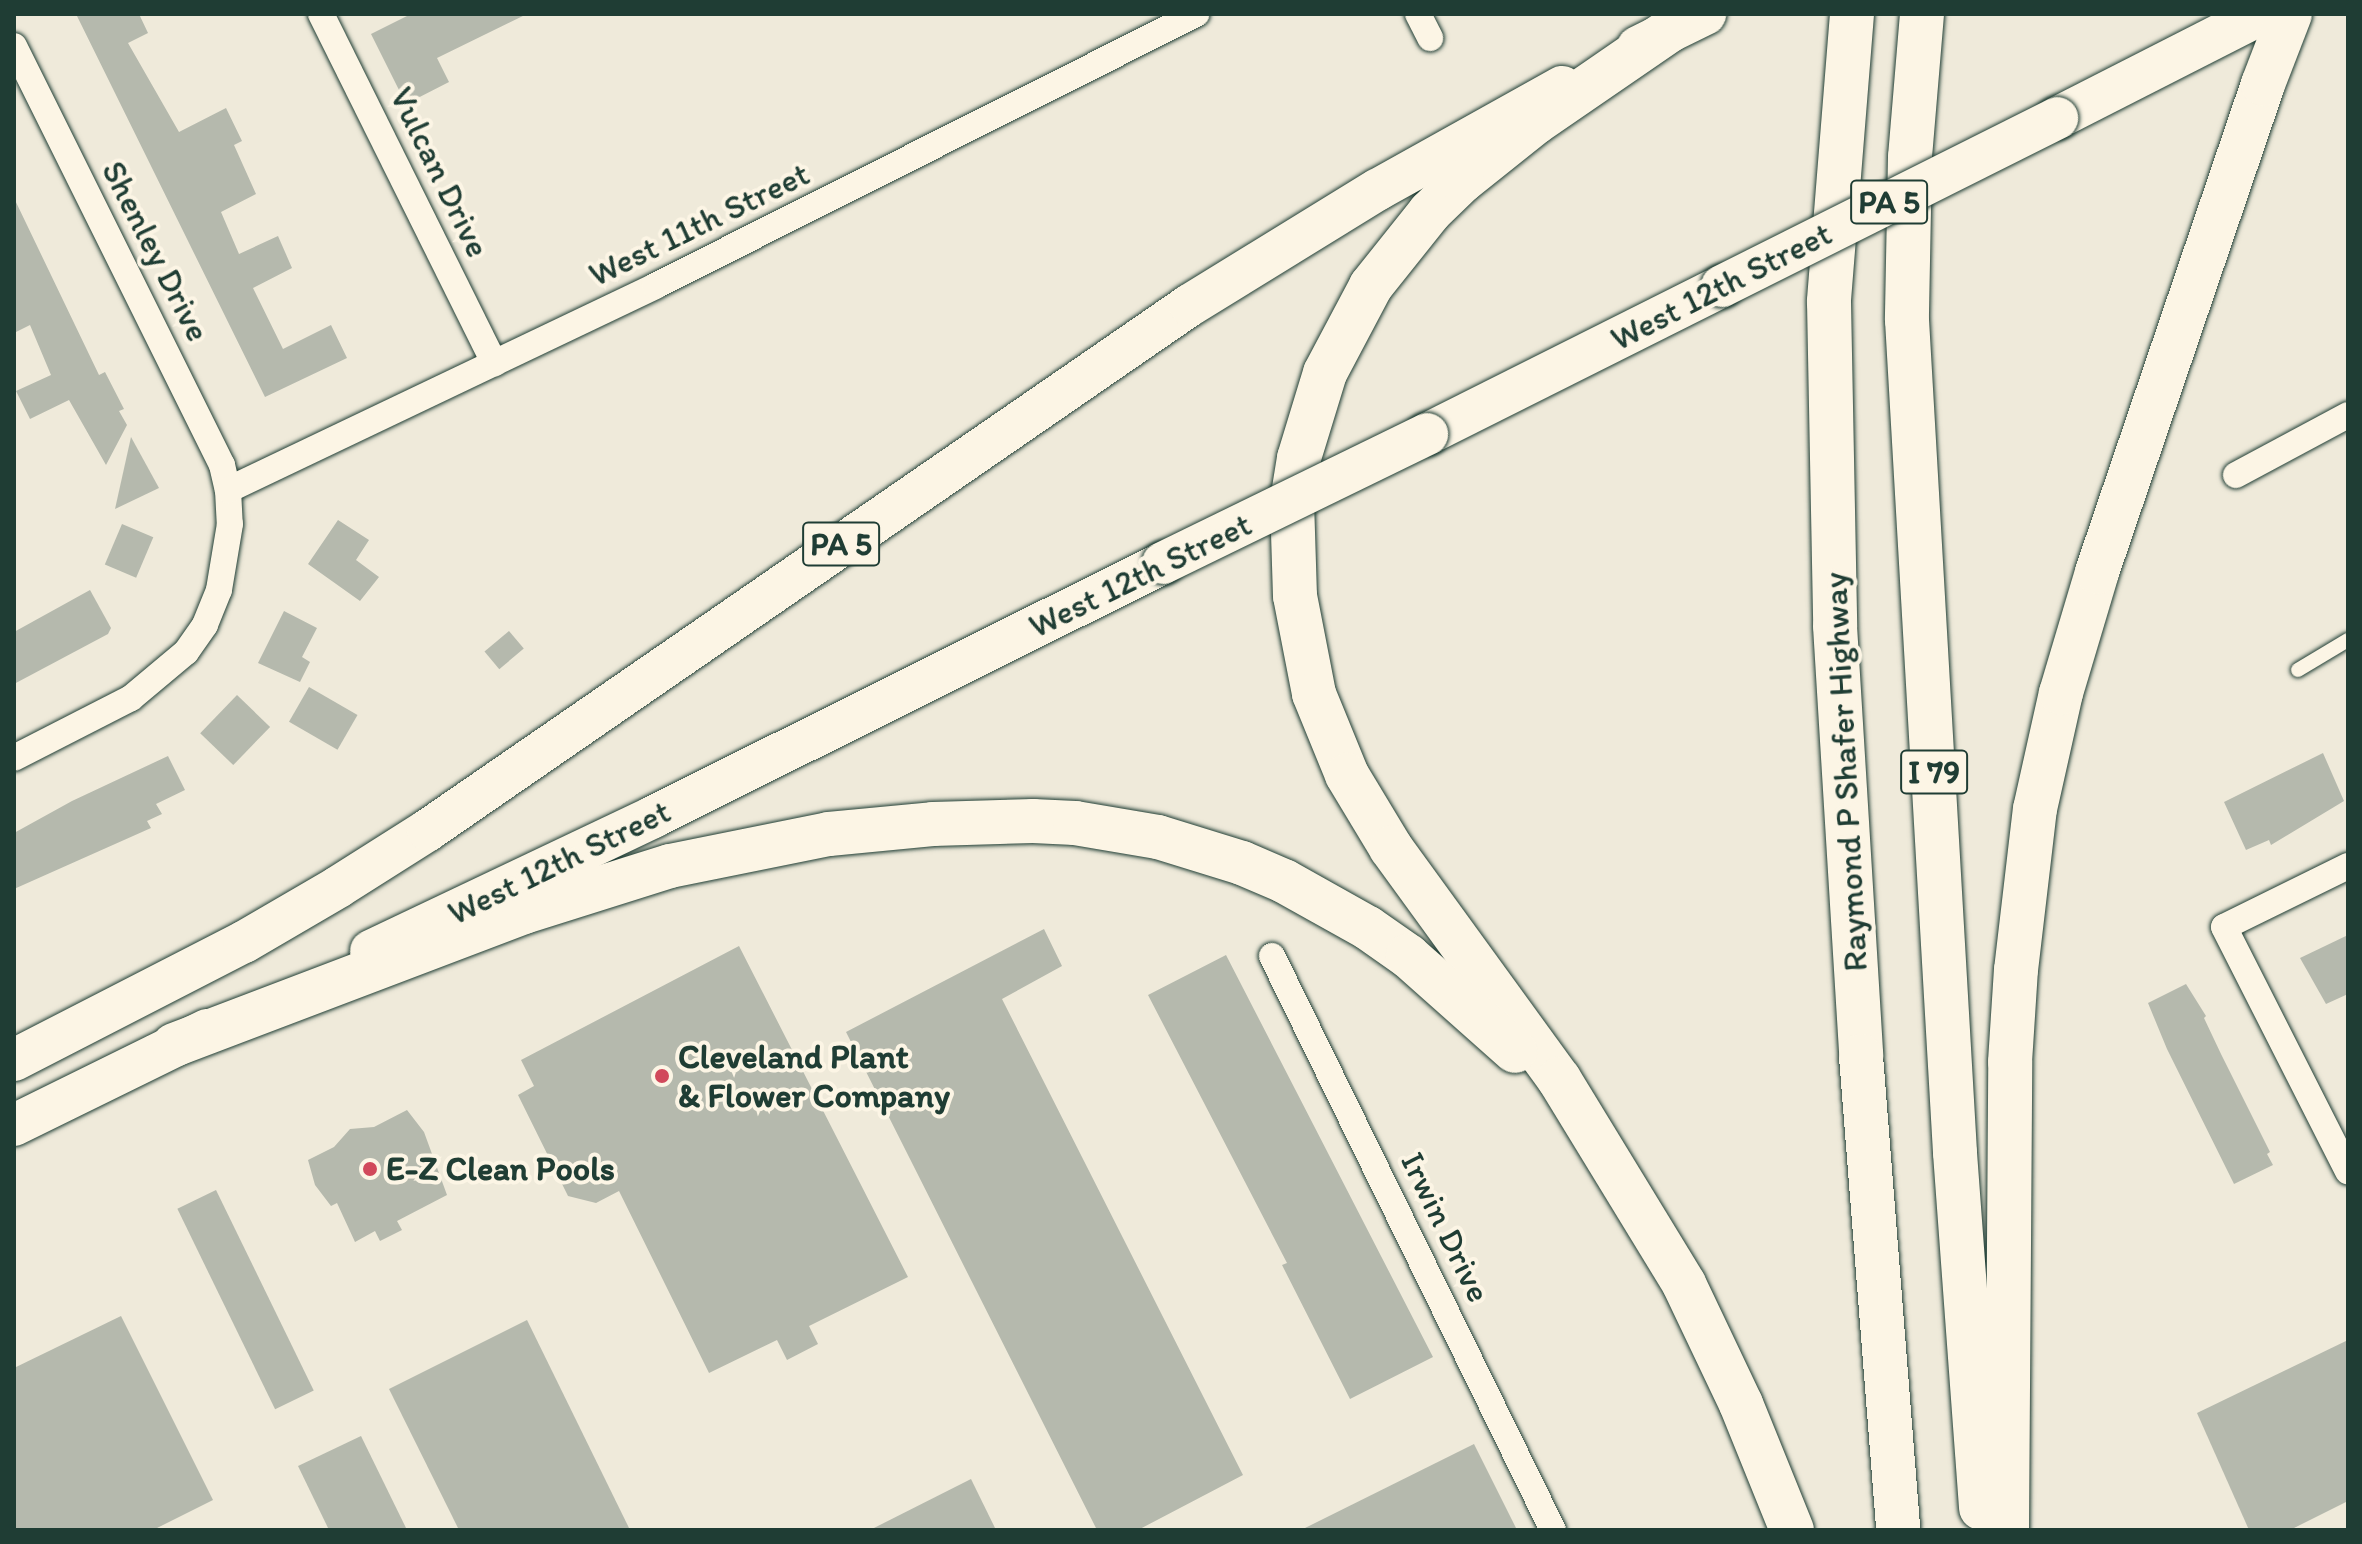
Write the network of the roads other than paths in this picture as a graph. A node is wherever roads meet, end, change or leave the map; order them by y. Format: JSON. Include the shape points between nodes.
{"nodes":[{"id":1,"x":321,"y":14,"type":"edge"},
{"id":2,"x":1196,"y":14,"type":"edge"},
{"id":3,"x":1418,"y":14,"type":"edge"},
{"id":4,"x":1852,"y":14,"type":"edge"},
{"id":5,"x":1922,"y":14,"type":"edge"},
{"id":6,"x":2261,"y":14,"type":"edge"},
{"id":7,"x":2290,"y":14,"type":"edge"},
{"id":8,"x":1688,"y":22,"type":"edge"},
{"id":9,"x":1430,"y":38,"type":"dead end"},
{"id":10,"x":14,"y":46,"type":"edge"},
{"id":11,"x":494,"y":363,"type":"junction"},
{"id":12,"x":2348,"y":415,"type":"edge"},
{"id":13,"x":2236,"y":475,"type":"dead end"},
{"id":14,"x":228,"y":490,"type":"junction"},
{"id":15,"x":2348,"y":640,"type":"edge"},
{"id":16,"x":2298,"y":670,"type":"dead end"},
{"id":17,"x":14,"y":758,"type":"edge"},
{"id":18,"x":2348,"y":866,"type":"edge"},
{"id":19,"x":1272,"y":956,"type":"dead end"},
{"id":20,"x":174,"y":1045,"type":"junction"},
{"id":21,"x":14,"y":1060,"type":"edge"},
{"id":22,"x":14,"y":1125,"type":"edge"},
{"id":23,"x":2348,"y":1171,"type":"edge"},
{"id":24,"x":1646,"y":1220,"type":"junction"},
{"id":25,"x":1553,"y":1530,"type":"edge"},
{"id":26,"x":1792,"y":1530,"type":"edge"},
{"id":27,"x":1898,"y":1530,"type":"edge"},
{"id":28,"x":1983,"y":1530,"type":"edge"},
{"id":29,"x":2007,"y":1530,"type":"edge"}],
"edges":[{"from":1,"to":11,"type":"street","name":"Vulcan Drive"},
{"from":2,"to":11,"type":"street","name":"West 11th Street"},
{"from":3,"to":9,"type":"street"},
{"from":4,"to":27,"type":"highway","name":"Raymond P Shafer Highway","via":[[1829,302],[1835,626]]},
{"from":5,"to":28,"type":"highway","number":"I 79","via":[[1910,157],[1907,320],[1955,1153]]},
{"from":6,"to":20,"type":"main road","name":"West 12th Street","number":"PA 5","bridge":true,"via":[[653,817]]},
{"from":7,"to":29,"type":"highway","via":[[2097,572],[2061,693],[2035,809],[2010,1062]]},
{"from":8,"to":21,"type":"main road","number":"PA 5","via":[[1475,133],[1190,305],[338,887],[149,993]]},
{"from":8,"to":24,"type":"highway","via":[[1496,151],[1401,245],[1371,286],[1325,373],[1299,458],[1292,516],[1302,644],[1314,694],[1347,775],[1391,848],[1559,1079]]},
{"from":10,"to":14,"type":"street","name":"Shenley Drive","via":[[180,377],[222,465]]},
{"from":11,"to":14,"type":"street","name":"West 11th Street"},
{"from":12,"to":13,"type":"street"},
{"from":14,"to":17,"type":"street","name":"Shenley Drive","via":[[225,570],[205,625],[186,652],[131,698]]},
{"from":15,"to":16,"type":"lane"},
{"from":18,"to":23,"type":"street","via":[[2224,927]]},
{"from":19,"to":25,"type":"street","name":"Irwin Drive"},
{"from":20,"to":22,"type":"main road","name":"West 12th Street","number":"PA 5"},
{"from":20,"to":24,"type":"highway","via":[[524,912],[670,866],[881,828],[983,821],[1075,823],[1158,837],[1229,858],[1284,881],[1368,928],[1449,989],[1520,1056]]},
{"from":24,"to":26,"type":"highway","via":[[1684,1284],[1741,1404]]}]}
